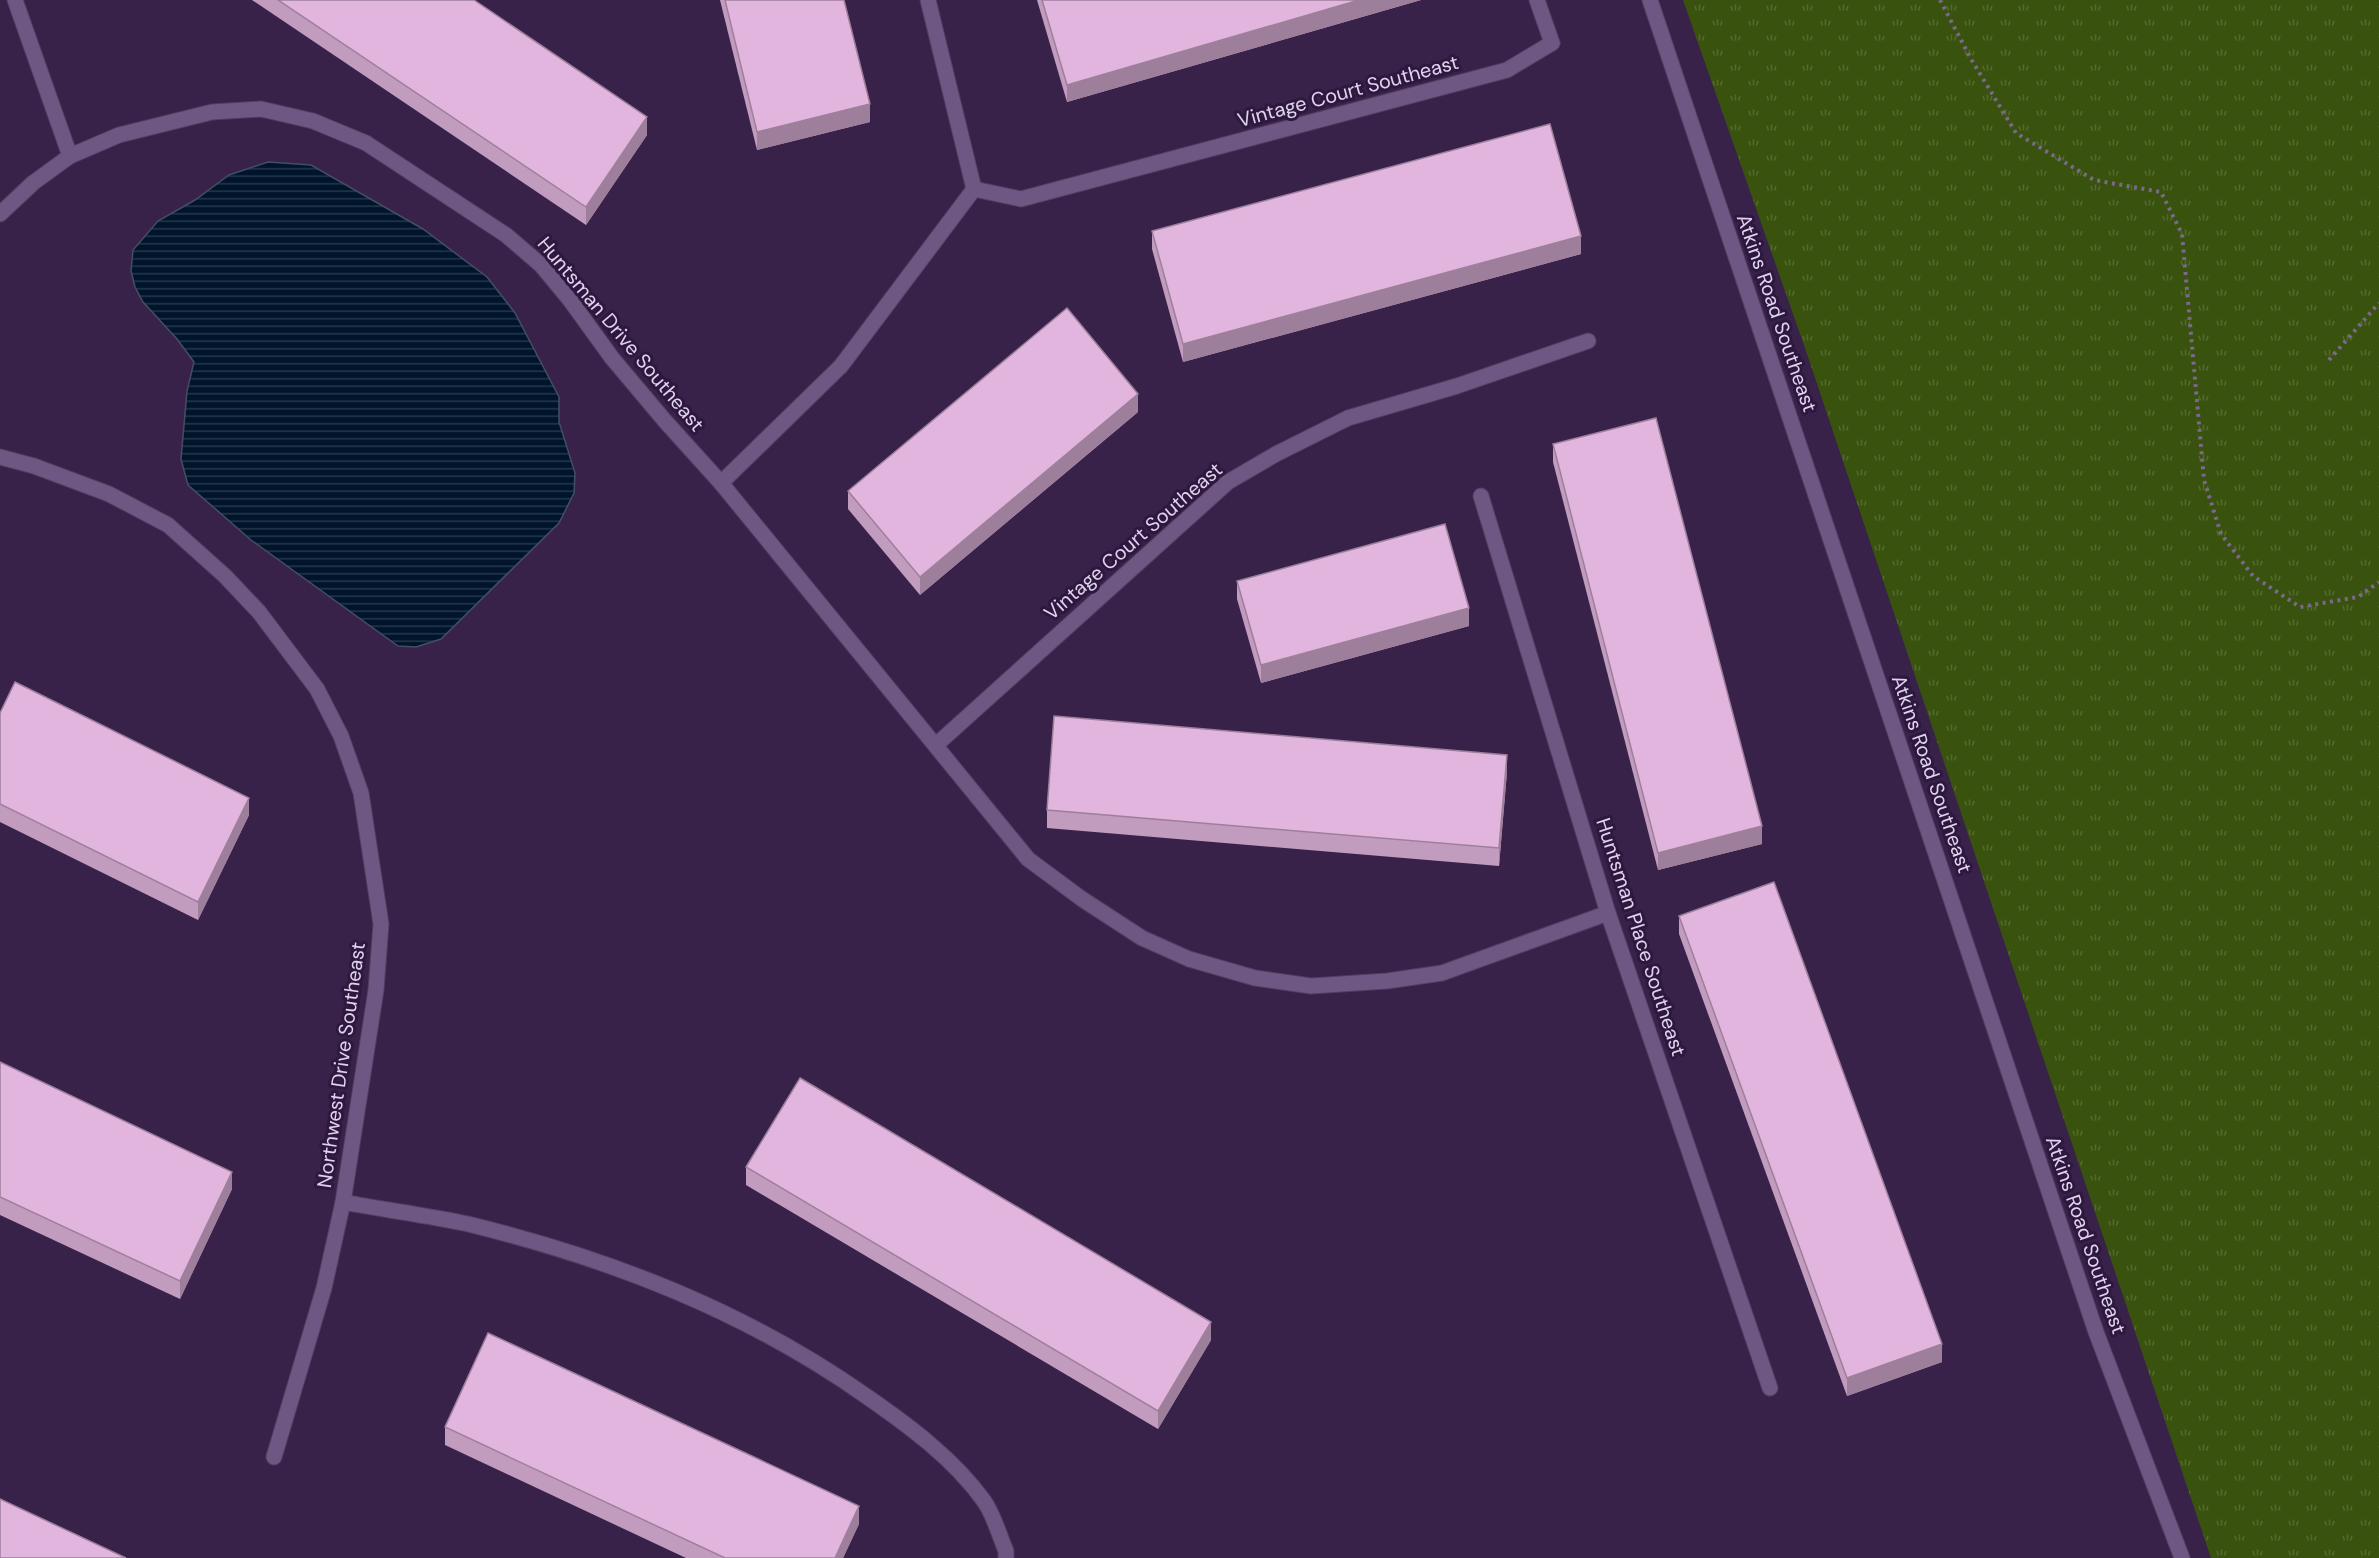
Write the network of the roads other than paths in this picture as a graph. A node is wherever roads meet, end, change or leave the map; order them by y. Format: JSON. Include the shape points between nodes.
{"nodes":[{"id":1,"x":15,"y":0,"type":"edge"},
{"id":2,"x":928,"y":0,"type":"edge"},
{"id":3,"x":1537,"y":0,"type":"edge"},
{"id":4,"x":1650,"y":0,"type":"edge"},
{"id":5,"x":70,"y":156,"type":"junction"},
{"id":6,"x":974,"y":189,"type":"junction"},
{"id":7,"x":0,"y":214,"type":"edge"},
{"id":8,"x":1588,"y":341,"type":"dead end"},
{"id":9,"x":0,"y":457,"type":"edge"},
{"id":10,"x":721,"y":483,"type":"junction"},
{"id":11,"x":1481,"y":496,"type":"dead end"},
{"id":12,"x":936,"y":746,"type":"junction"},
{"id":13,"x":1608,"y":914,"type":"junction"},
{"id":14,"x":343,"y":1202,"type":"junction"},
{"id":15,"x":1770,"y":1388,"type":"dead end"},
{"id":16,"x":274,"y":1457,"type":"dead end"},
{"id":17,"x":1006,"y":1555,"type":"edge"},
{"id":18,"x":2182,"y":1558,"type":"edge"}],
"edges":[{"from":1,"to":5,"type":"street"},
{"from":2,"to":6,"type":"street"},
{"from":3,"to":6,"type":"street","name":"Vintage Court Southeast","via":[[1552,43],[1507,70],[1021,199]]},
{"from":4,"to":18,"type":"street","name":"Atkins Road Southeast","via":[[2096,1332]]},
{"from":5,"to":7,"type":"street","name":"Huntsman Drive Southeast"},
{"from":5,"to":10,"type":"street","name":"Huntsman Drive Southeast","via":[[119,135],[212,112],[261,109],[313,121],[366,143],[506,235],[541,265],[612,358]]},
{"from":6,"to":10,"type":"street","via":[[841,366]]},
{"from":8,"to":12,"type":"street","name":"Vintage Court Southeast","via":[[1348,418],[1228,482]]},
{"from":9,"to":14,"type":"street","name":"Northwest Drive Southeast","via":[[109,494],[168,525],[259,612],[317,689],[341,736],[361,793],[381,924],[376,990]]},
{"from":10,"to":12,"type":"street"},
{"from":11,"to":13,"type":"street","name":"Huntsman Place Southeast"},
{"from":12,"to":13,"type":"street","via":[[1028,859],[1082,899],[1142,938],[1189,959],[1255,978],[1311,986],[1442,973]]},
{"from":13,"to":15,"type":"street","name":"Huntsman Place Southeast"},
{"from":14,"to":16,"type":"street","name":"Northwest Drive Southeast","via":[[324,1288]]},
{"from":14,"to":17,"type":"street","via":[[466,1224],[556,1248],[631,1273],[765,1332],[821,1364],[886,1409],[946,1459],[985,1502]]}]}
